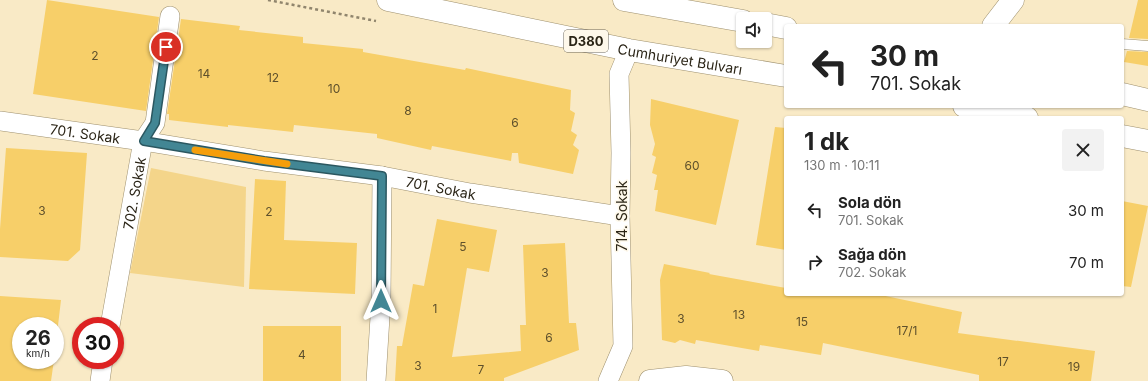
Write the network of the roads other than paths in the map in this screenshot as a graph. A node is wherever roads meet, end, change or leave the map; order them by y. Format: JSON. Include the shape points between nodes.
{"nodes":[{"id":1,"x":388,"y":0,"type":"edge"},
{"id":2,"x":624,"y":0,"type":"edge"},
{"id":3,"x":1013,"y":0,"type":"edge"},
{"id":4,"x":170,"y":16,"type":"dead end"},
{"id":5,"x":736,"y":19,"type":"edge"},
{"id":6,"x":995,"y":24,"type":"edge"},
{"id":7,"x":772,"y":25,"type":"edge"},
{"id":8,"x":784,"y":28,"type":"edge"},
{"id":9,"x":1124,"y":44,"type":"edge"},
{"id":10,"x":1148,"y":46,"type":"edge"},
{"id":11,"x":629,"y":50,"type":"junction"},
{"id":12,"x":784,"y":76,"type":"edge"},
{"id":13,"x":1124,"y":94,"type":"edge"},
{"id":14,"x":1148,"y":100,"type":"edge"},
{"id":15,"x":974,"y":108,"type":"edge"},
{"id":16,"x":1016,"y":116,"type":"edge"},
{"id":17,"x":0,"y":121,"type":"edge"},
{"id":18,"x":1124,"y":136,"type":"edge"},
{"id":19,"x":144,"y":141,"type":"junction"},
{"id":20,"x":1148,"y":141,"type":"edge"},
{"id":21,"x":382,"y":176,"type":"junction"},
{"id":22,"x":620,"y":216,"type":"junction"},
{"id":23,"x":112,"y":317,"type":"edge"},
{"id":24,"x":102,"y":369,"type":"edge"},
{"id":25,"x":100,"y":381,"type":"edge"},
{"id":26,"x":376,"y":381,"type":"edge"},
{"id":27,"x":608,"y":381,"type":"edge"},
{"id":28,"x":650,"y":381,"type":"edge"},
{"id":29,"x":722,"y":381,"type":"edge"}],
"edges":[{"from":1,"to":11,"type":"main road","name":"Cumhuriyet Bulvarı","number":"D380"},
{"from":2,"to":5,"type":"main road"},
{"from":3,"to":6,"type":"main road"},
{"from":4,"to":19,"type":"street","name":"702. Sokak","via":[[155,123]]},
{"from":7,"to":8,"type":"main road"},
{"from":9,"to":10,"type":"lane"},
{"from":11,"to":12,"type":"main road","name":"Cumhuriyet Bulvarı","number":"D380"},
{"from":11,"to":22,"type":"street","name":"714. Sokak","via":[[619,74]]},
{"from":13,"to":14,"type":"main road"},
{"from":15,"to":16,"type":"main road"},
{"from":17,"to":19,"type":"street","name":"701. Sokak"},
{"from":18,"to":20,"type":"main road"},
{"from":19,"to":21,"type":"street","name":"701. Sokak","via":[[264,161]]},
{"from":19,"to":23,"type":"street","name":"702. Sokak"},
{"from":21,"to":22,"type":"street","name":"701. Sokak","via":[[470,193]]},
{"from":21,"to":26,"type":"street","via":[[381,301]]},
{"from":22,"to":27,"type":"street","name":"714. Sokak","via":[[623,346]]},
{"from":24,"to":25,"type":"street"},
{"from":28,"to":29,"type":"main road","via":[[686,377]]}]}
